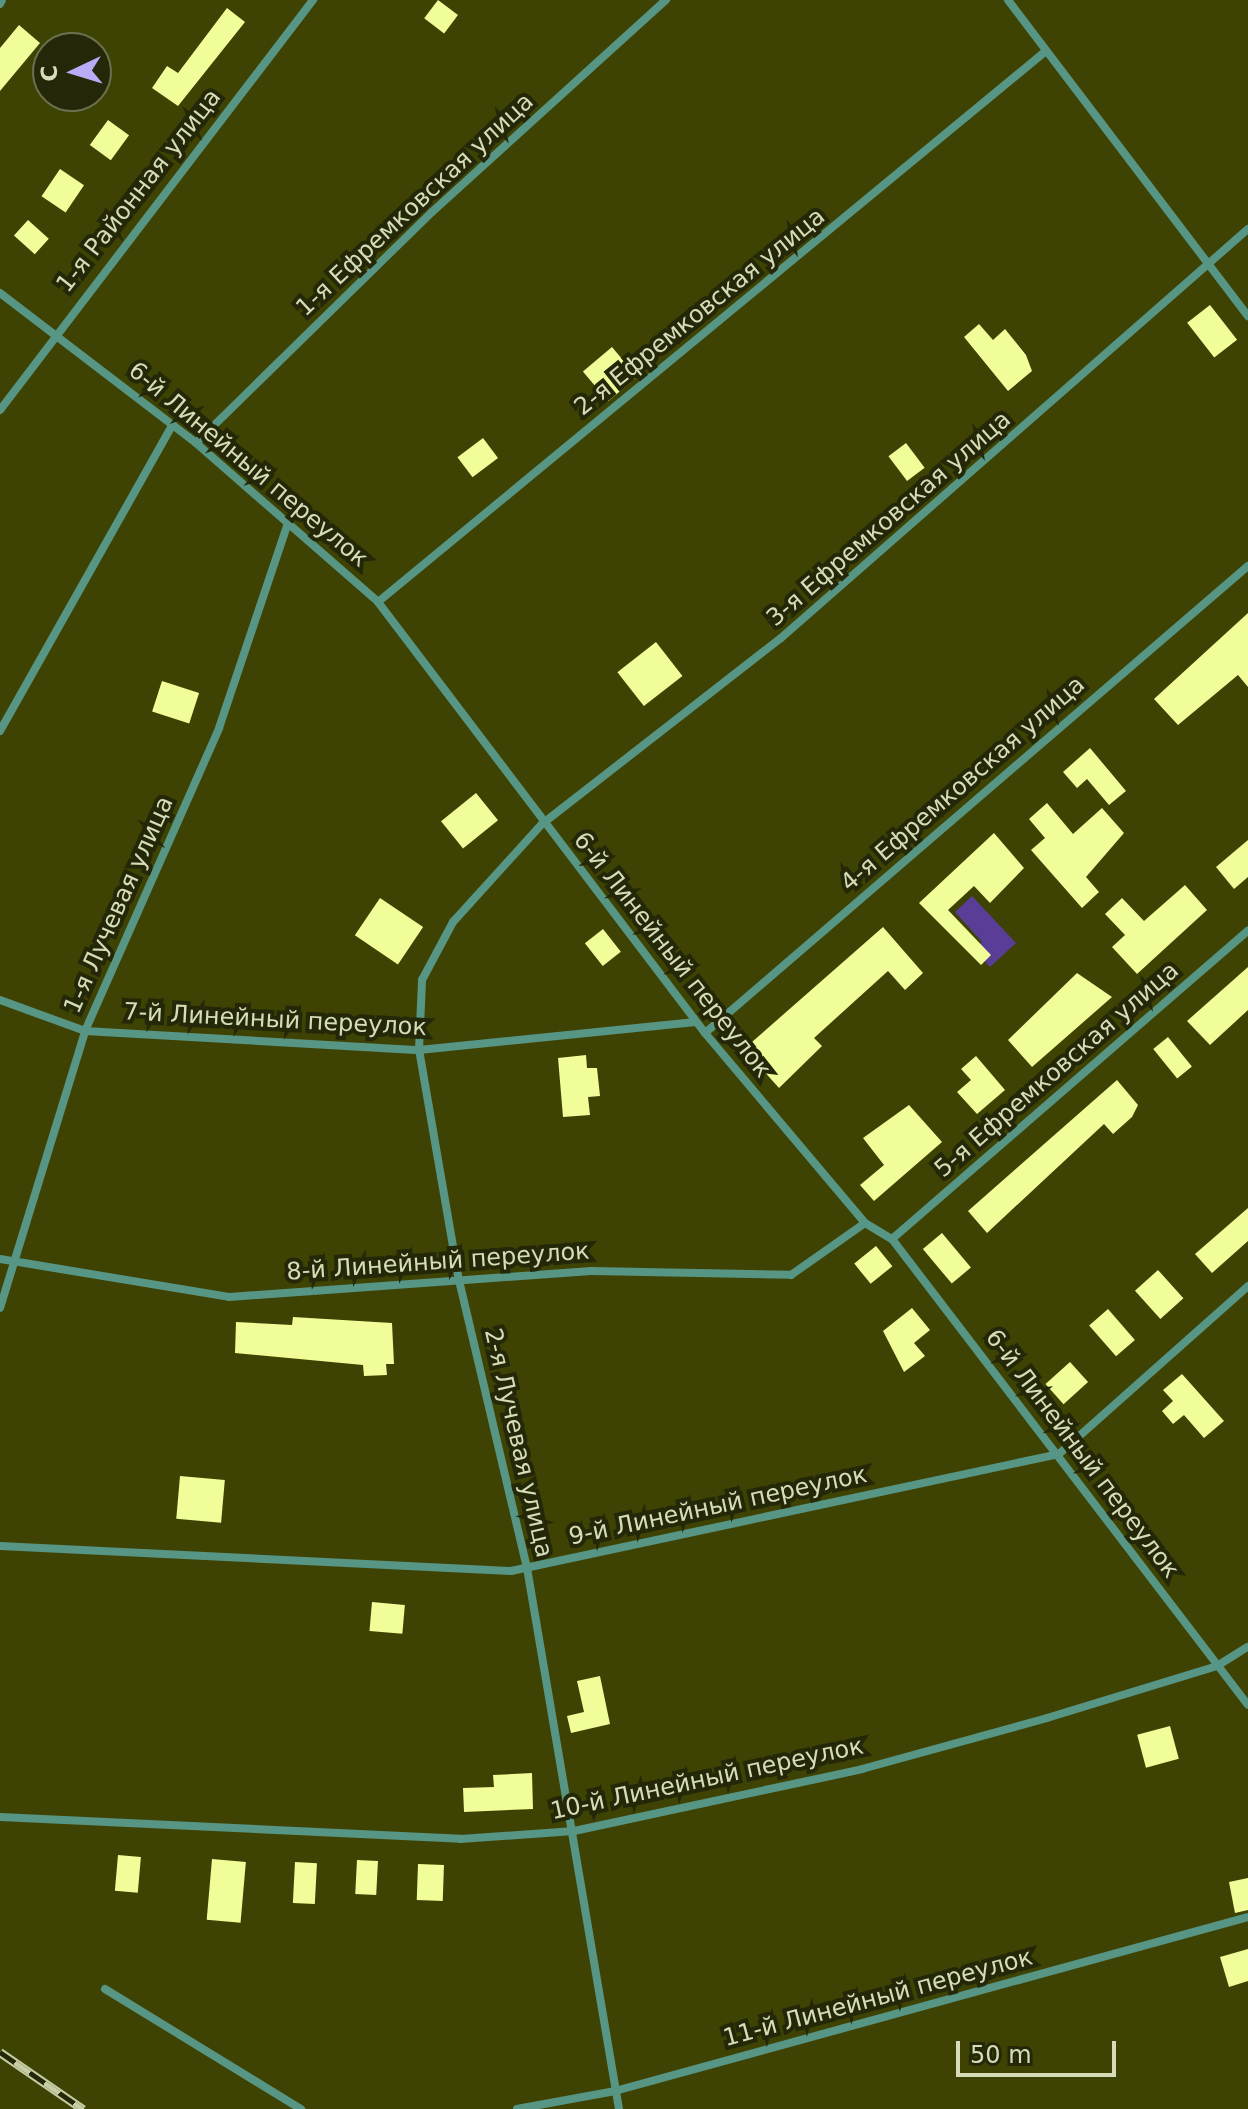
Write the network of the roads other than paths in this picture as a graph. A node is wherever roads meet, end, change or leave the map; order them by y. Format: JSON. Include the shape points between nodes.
{"nodes":[{"id":1,"x":313,"y":0,"type":"edge"},
{"id":2,"x":666,"y":0,"type":"edge"},
{"id":3,"x":1008,"y":0,"type":"edge"},
{"id":4,"x":1046,"y":51,"type":"junction"},
{"id":5,"x":1248,"y":229,"type":"edge"},
{"id":6,"x":1208,"y":261,"type":"junction"},
{"id":7,"x":0,"y":293,"type":"edge"},
{"id":8,"x":1248,"y":316,"type":"edge"},
{"id":9,"x":56,"y":332,"type":"junction"},
{"id":10,"x":0,"y":410,"type":"edge"},
{"id":11,"x":173,"y":424,"type":"junction"},
{"id":12,"x":196,"y":443,"type":"junction"},
{"id":13,"x":288,"y":523,"type":"junction"},
{"id":14,"x":1248,"y":566,"type":"edge"},
{"id":15,"x":378,"y":602,"type":"junction"},
{"id":16,"x":0,"y":731,"type":"edge"},
{"id":17,"x":542,"y":824,"type":"junction"},
{"id":18,"x":1248,"y":931,"type":"edge"},
{"id":19,"x":0,"y":1000,"type":"edge"},
{"id":20,"x":696,"y":1022,"type":"junction"},
{"id":21,"x":85,"y":1031,"type":"junction"},
{"id":22,"x":705,"y":1033,"type":"junction"},
{"id":23,"x":419,"y":1050,"type":"junction"},
{"id":24,"x":865,"y":1223,"type":"junction"},
{"id":25,"x":892,"y":1239,"type":"junction"},
{"id":26,"x":0,"y":1259,"type":"edge"},
{"id":27,"x":16,"y":1265,"type":"junction"},
{"id":28,"x":459,"y":1281,"type":"junction"},
{"id":29,"x":1248,"y":1286,"type":"edge"},
{"id":30,"x":0,"y":1308,"type":"edge"},
{"id":31,"x":1059,"y":1454,"type":"junction"},
{"id":32,"x":0,"y":1546,"type":"edge"},
{"id":33,"x":527,"y":1568,"type":"junction"},
{"id":34,"x":1248,"y":1647,"type":"edge"},
{"id":35,"x":1217,"y":1666,"type":"junction"},
{"id":36,"x":1248,"y":1705,"type":"edge"},
{"id":37,"x":0,"y":1817,"type":"edge"},
{"id":38,"x":574,"y":1831,"type":"junction"},
{"id":39,"x":1248,"y":1917,"type":"edge"},
{"id":40,"x":105,"y":1989,"type":"dead end"},
{"id":41,"x":615,"y":2091,"type":"junction"},
{"id":42,"x":301,"y":2109,"type":"edge"},
{"id":43,"x":517,"y":2109,"type":"edge"},
{"id":44,"x":619,"y":2109,"type":"edge"}],
"edges":[{"from":1,"to":9,"type":"street","name":"1-я Районная улица"},
{"from":2,"to":12,"type":"street","name":"1-я Ефремковская улица","via":[[432,212]]},
{"from":3,"to":4,"type":"street"},
{"from":4,"to":6,"type":"street"},
{"from":4,"to":15,"type":"street","name":"2-я Ефремковская улица"},
{"from":5,"to":6,"type":"street","name":"3-я Ефремковская улица"},
{"from":6,"to":8,"type":"street"},
{"from":6,"to":17,"type":"street","name":"3-я Ефремковская улица","via":[[781,638]]},
{"from":7,"to":9,"type":"street","name":"6-й Линейный переулок"},
{"from":9,"to":10,"type":"street","name":"1-я Районная улица"},
{"from":9,"to":11,"type":"street","name":"6-й Линейный переулок"},
{"from":11,"to":12,"type":"street","name":"6-й Линейный переулок"},
{"from":11,"to":16,"type":"street"},
{"from":12,"to":13,"type":"street","name":"6-й Линейный переулок"},
{"from":13,"to":15,"type":"street","name":"6-й Линейный переулок"},
{"from":13,"to":21,"type":"street","name":"1-я Лучевая улица","via":[[219,728]]},
{"from":14,"to":22,"type":"street","name":"4-я Ефремковская улица"},
{"from":15,"to":17,"type":"street","name":"6-й Линейный переулок"},
{"from":17,"to":20,"type":"street","name":"6-й Линейный переулок"},
{"from":17,"to":23,"type":"street","name":"2-я Лучевая улица","via":[[447,934],[422,980]]},
{"from":18,"to":25,"type":"street","name":"5-я Ефремковская улица"},
{"from":19,"to":21,"type":"street","name":"7-й Линейный переулок"},
{"from":20,"to":22,"type":"street","name":"6-й Линейный переулок"},
{"from":20,"to":23,"type":"street","name":"7-й Линейный переулок"},
{"from":21,"to":23,"type":"street","name":"7-й Линейный переулок"},
{"from":21,"to":27,"type":"street","name":"1-я Лучевая улица"},
{"from":22,"to":24,"type":"street","name":"6-й Линейный переулок"},
{"from":23,"to":28,"type":"street","name":"2-я Лучевая улица"},
{"from":24,"to":25,"type":"street","name":"6-й Линейный переулок"},
{"from":24,"to":28,"type":"street","name":"8-й Линейный переулок","via":[[791,1275],[591,1271]]},
{"from":25,"to":31,"type":"street","name":"6-й Линейный переулок"},
{"from":26,"to":27,"type":"street","name":"8-й Линейный переулок"},
{"from":27,"to":28,"type":"street","name":"8-й Линейный переулок","via":[[229,1297]]},
{"from":27,"to":30,"type":"street","name":"1-я Лучевая улица"},
{"from":28,"to":33,"type":"street","name":"2-я Лучевая улица"},
{"from":29,"to":31,"type":"street"},
{"from":31,"to":33,"type":"street","name":"9-й Линейный переулок"},
{"from":31,"to":35,"type":"street","name":"6-й Линейный переулок"},
{"from":32,"to":33,"type":"street","name":"9-й Линейный переулок"},
{"from":33,"to":38,"type":"street","name":"2-я Лучевая улица"},
{"from":34,"to":35,"type":"street","name":"10-й Линейный переулок"},
{"from":35,"to":36,"type":"street","name":"6-й Линейный переулок"},
{"from":35,"to":38,"type":"street","name":"10-й Линейный переулок","via":[[862,1769]]},
{"from":37,"to":38,"type":"street","name":"10-й Линейный переулок","via":[[460,1839]]},
{"from":38,"to":41,"type":"street","name":"2-я Лучевая улица"},
{"from":39,"to":41,"type":"street","name":"11-й Линейный переулок"},
{"from":40,"to":42,"type":"street"},
{"from":41,"to":43,"type":"street","name":"11-й Линейный переулок"},
{"from":41,"to":44,"type":"street","name":"2-я Лучевая улица"}]}
